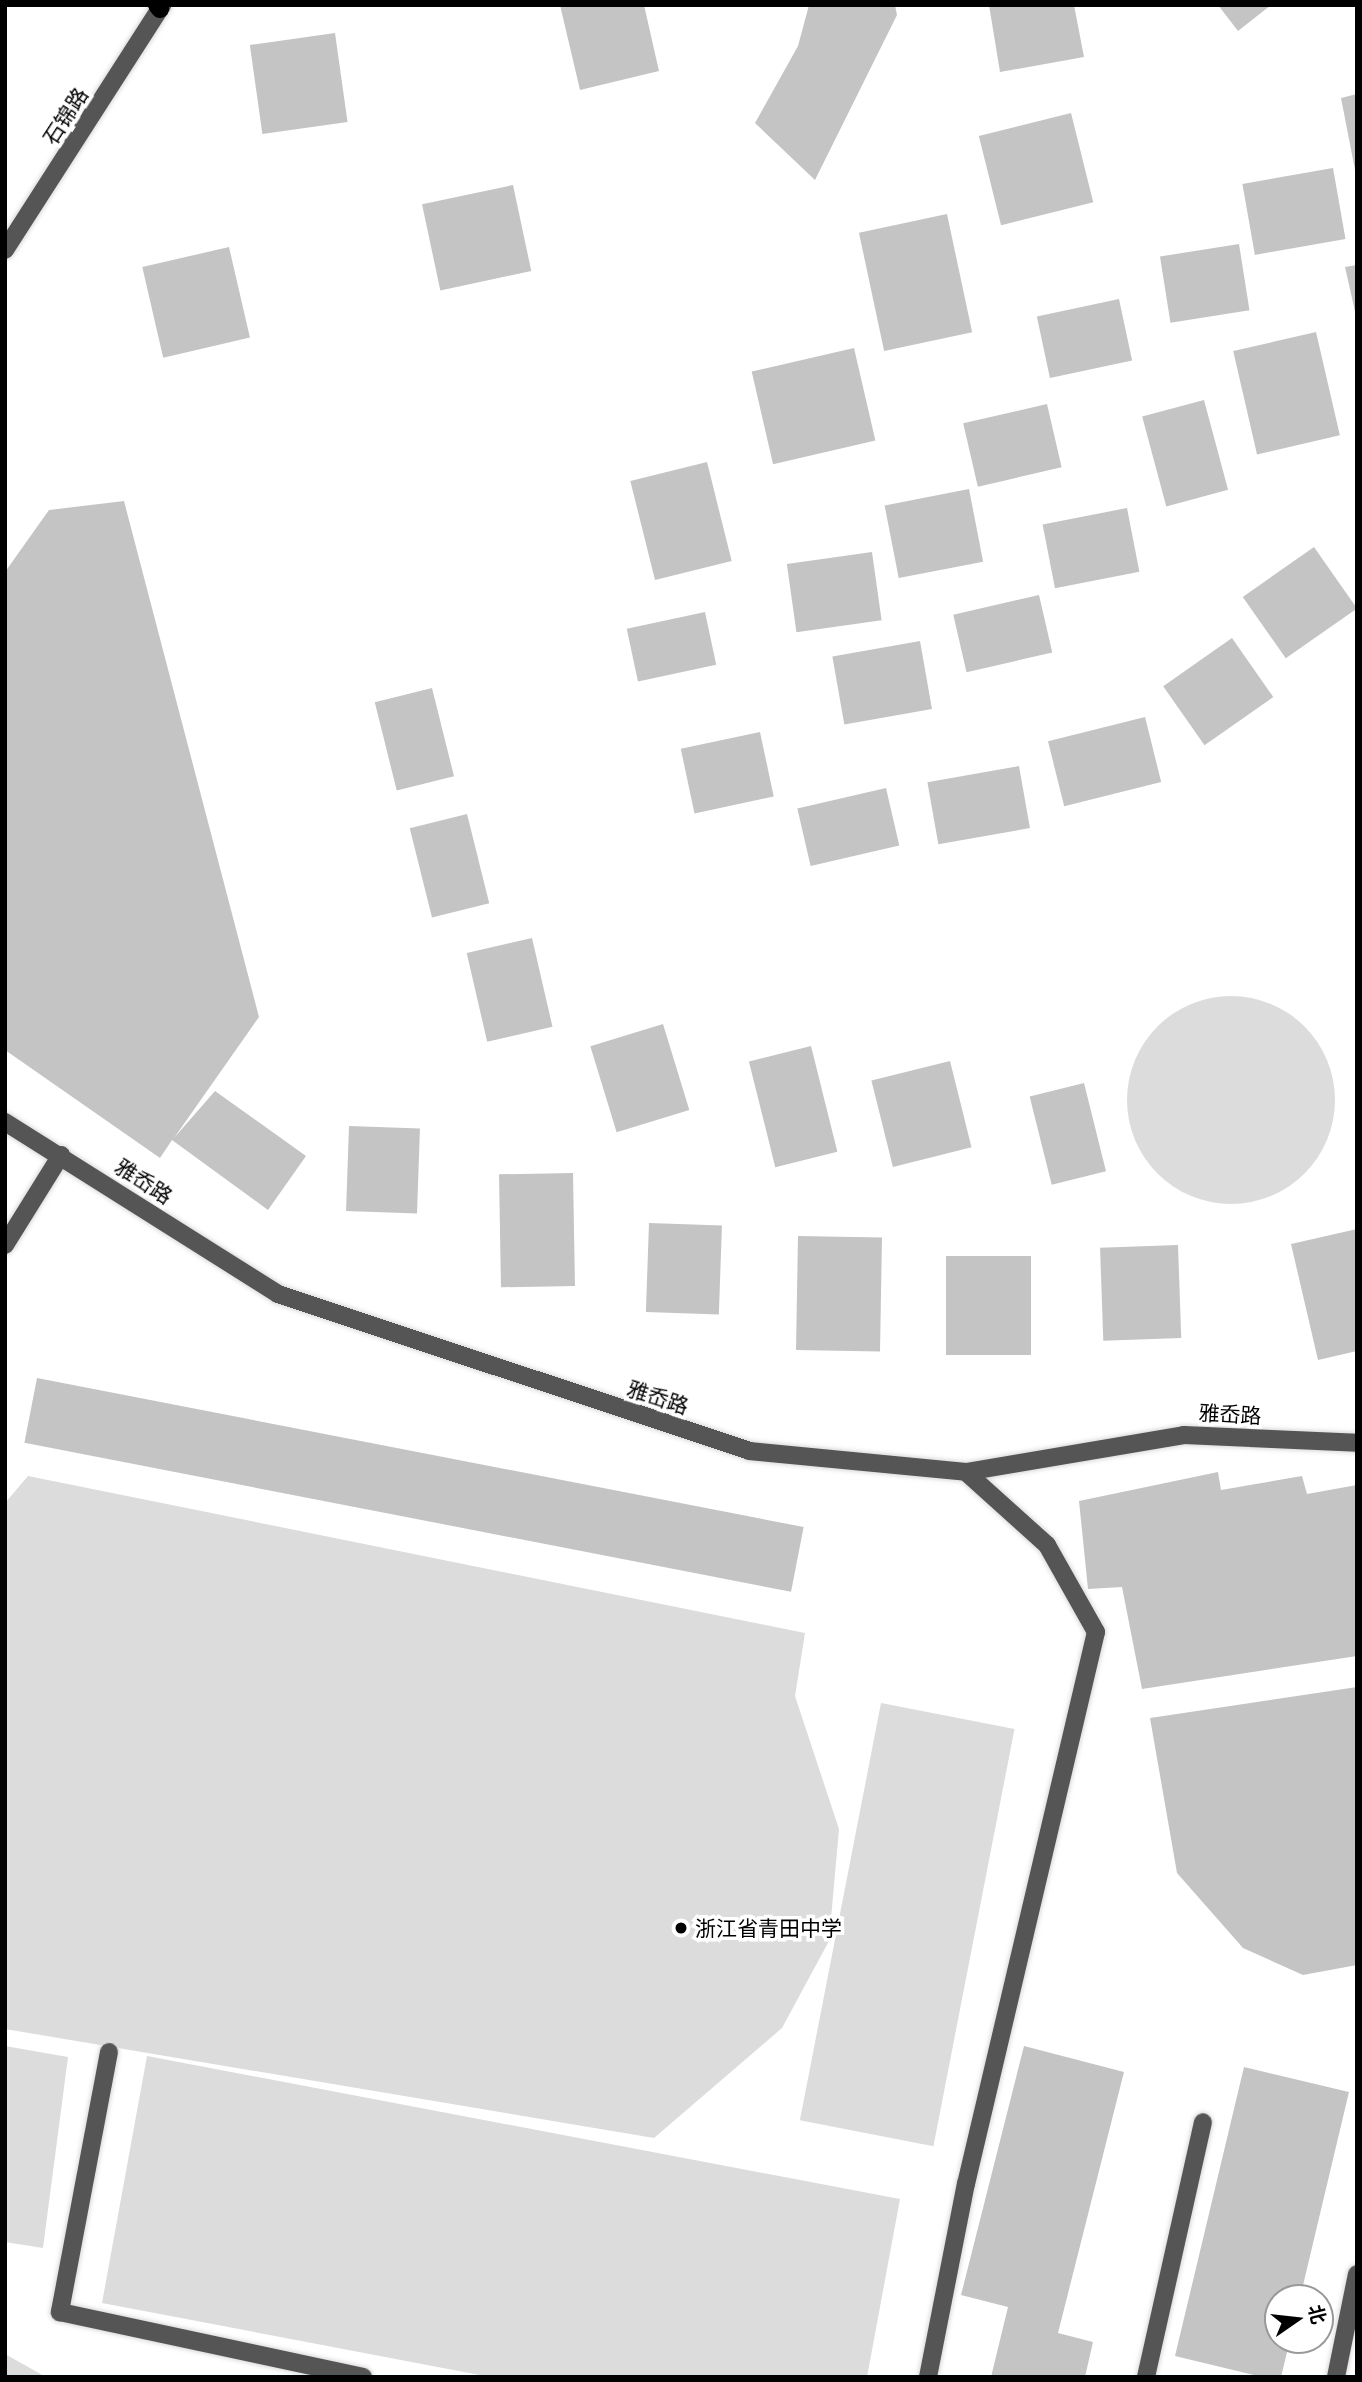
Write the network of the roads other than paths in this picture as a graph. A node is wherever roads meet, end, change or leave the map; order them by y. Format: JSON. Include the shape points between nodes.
{"nodes":[{"id":1,"x":160,"y":6,"type":"edge"},
{"id":2,"x":5,"y":250,"type":"edge"},
{"id":3,"x":5,"y":1122,"type":"edge"},
{"id":4,"x":61,"y":1154,"type":"junction"},
{"id":5,"x":5,"y":1245,"type":"edge"},
{"id":6,"x":1357,"y":1443,"type":"edge"},
{"id":7,"x":966,"y":1472,"type":"junction"},
{"id":8,"x":109,"y":2052,"type":"dead end"},
{"id":9,"x":1203,"y":2122,"type":"dead end"},
{"id":10,"x":1357,"y":2274,"type":"edge"},
{"id":11,"x":363,"y":2377,"type":"edge"},
{"id":12,"x":928,"y":2377,"type":"edge"},
{"id":13,"x":1146,"y":2377,"type":"edge"},
{"id":14,"x":1336,"y":2377,"type":"edge"}],
"edges":[{"from":1,"to":2,"type":"street","name":"石锦路"},
{"from":3,"to":4,"type":"street","name":"雅岙路"},
{"from":4,"to":5,"type":"street"},
{"from":4,"to":7,"type":"street","name":"雅岙路","via":[[278,1294],[749,1451]]},
{"from":6,"to":7,"type":"street","name":"雅岙路","via":[[1184,1435]]},
{"from":7,"to":12,"type":"street","via":[[1046,1545],[1096,1632],[966,2184]]},
{"from":8,"to":11,"type":"street","via":[[60,2312]]},
{"from":9,"to":13,"type":"street"},
{"from":10,"to":14,"type":"street"}]}
